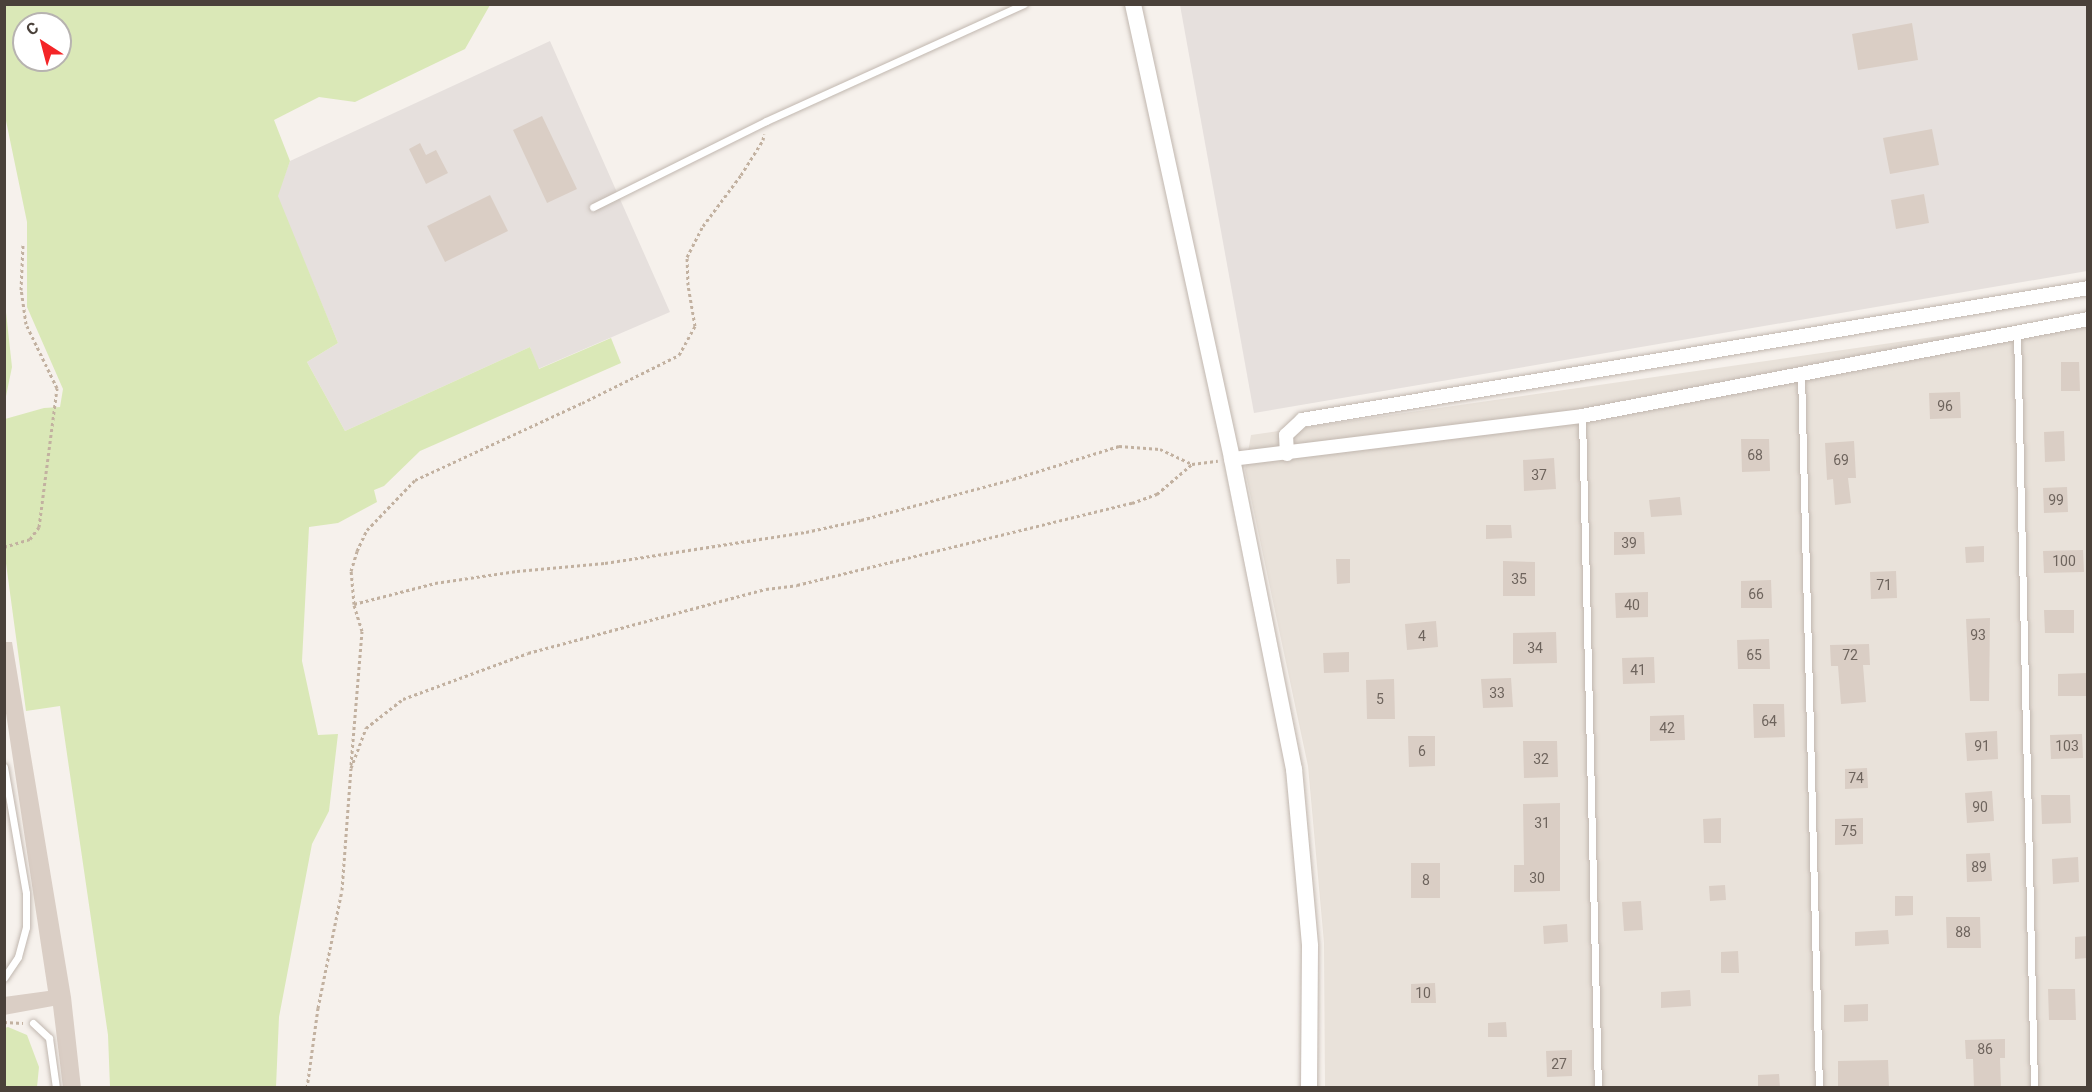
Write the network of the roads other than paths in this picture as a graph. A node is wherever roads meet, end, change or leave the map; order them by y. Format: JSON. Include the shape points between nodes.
{"nodes":[{"id":1,"x":1024,"y":4,"type":"edge"},
{"id":2,"x":1133,"y":4,"type":"edge"},
{"id":3,"x":593,"y":207,"type":"dead end"},
{"id":4,"x":2088,"y":288,"type":"edge"},
{"id":5,"x":2088,"y":319,"type":"edge"},
{"id":6,"x":2017,"y":331,"type":"junction"},
{"id":7,"x":1801,"y":373,"type":"junction"},
{"id":8,"x":1582,"y":416,"type":"junction"},
{"id":9,"x":1287,"y":454,"type":"junction"},
{"id":10,"x":1232,"y":459,"type":"junction"},
{"id":11,"x":4,"y":767,"type":"edge"},
{"id":12,"x":4,"y":978,"type":"edge"},
{"id":13,"x":33,"y":1023,"type":"road end"},
{"id":14,"x":56,"y":1088,"type":"edge"},
{"id":15,"x":1309,"y":1088,"type":"edge"},
{"id":16,"x":1598,"y":1088,"type":"edge"},
{"id":17,"x":1818,"y":1088,"type":"edge"},
{"id":18,"x":2034,"y":1088,"type":"edge"}],
"edges":[{"from":1,"to":3,"type":"lane","via":[[766,121]]},
{"from":2,"to":10,"type":"street"},
{"from":4,"to":9,"type":"street","via":[[1302,420],[1286,435]]},
{"from":5,"to":6,"type":"street"},
{"from":6,"to":7,"type":"street"},
{"from":6,"to":18,"type":"lane"},
{"from":7,"to":8,"type":"street"},
{"from":7,"to":17,"type":"lane"},
{"from":8,"to":9,"type":"street"},
{"from":8,"to":16,"type":"lane"},
{"from":9,"to":10,"type":"street"},
{"from":10,"to":15,"type":"street","via":[[1294,769],[1310,946]]},
{"from":11,"to":12,"type":"lane","via":[[26,893],[26,927],[18,957]]},
{"from":13,"to":14,"type":"lane","via":[[50,1038]]}]}
